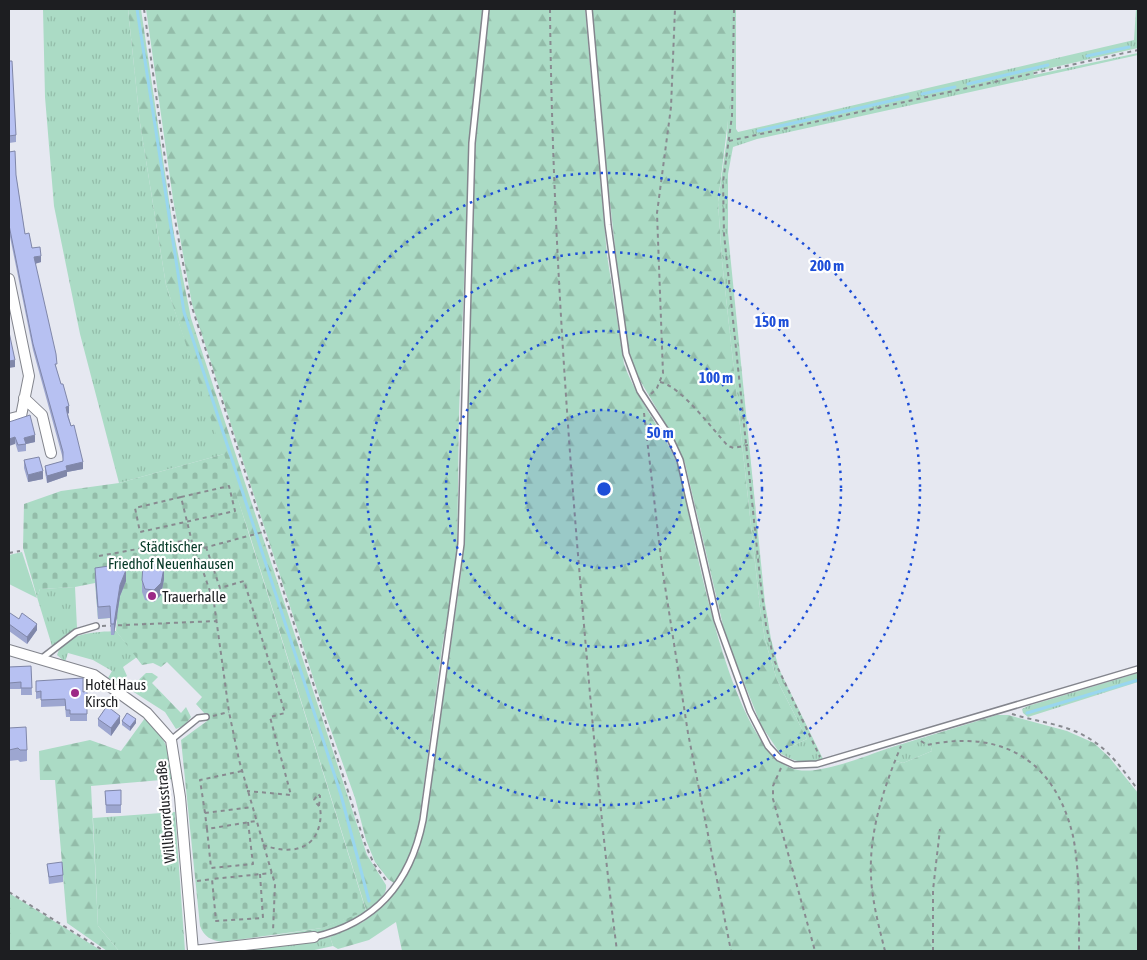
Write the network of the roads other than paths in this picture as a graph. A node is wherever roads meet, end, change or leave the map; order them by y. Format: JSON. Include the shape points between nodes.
{"nodes":[{"id":1,"x":486,"y":9,"type":"edge"},
{"id":2,"x":588,"y":9,"type":"edge"},
{"id":3,"x":9,"y":279,"type":"edge"},
{"id":4,"x":24,"y":398,"type":"junction"},
{"id":5,"x":9,"y":419,"type":"edge"},
{"id":6,"x":51,"y":452,"type":"dead end"},
{"id":7,"x":96,"y":626,"type":"road end"},
{"id":8,"x":9,"y":650,"type":"edge"},
{"id":9,"x":39,"y":660,"type":"junction"},
{"id":10,"x":1138,"y":669,"type":"edge"},
{"id":11,"x":206,"y":717,"type":"road end"},
{"id":12,"x":171,"y":740,"type":"junction"},
{"id":13,"x":314,"y":936,"type":"joint"}],
"edges":[{"from":1,"to":13,"type":"lane","via":[[472,143],[460,556],[423,820],[412,860],[394,890],[352,924]]},
{"from":2,"to":10,"type":"lane","via":[[617,302],[626,354],[644,397],[680,460],[707,584],[735,674],[764,740],[774,754],[800,766],[823,763]]},
{"from":3,"to":4,"type":"street","via":[[29,376]]},
{"from":4,"to":5,"type":"street","via":[[21,416]]},
{"from":4,"to":6,"type":"street","via":[[42,415]]},
{"from":7,"to":9,"type":"lane","via":[[76,632]]},
{"from":8,"to":9,"type":"street","name":"Willibrordusstraße"},
{"from":9,"to":12,"type":"street","name":"Willibrordusstraße","via":[[86,672],[107,682],[150,716]]},
{"from":11,"to":12,"type":"lane","via":[[198,718]]},
{"from":12,"to":13,"type":"street","name":"Willibrordusstraße","via":[[180,797],[192,951]]}]}
